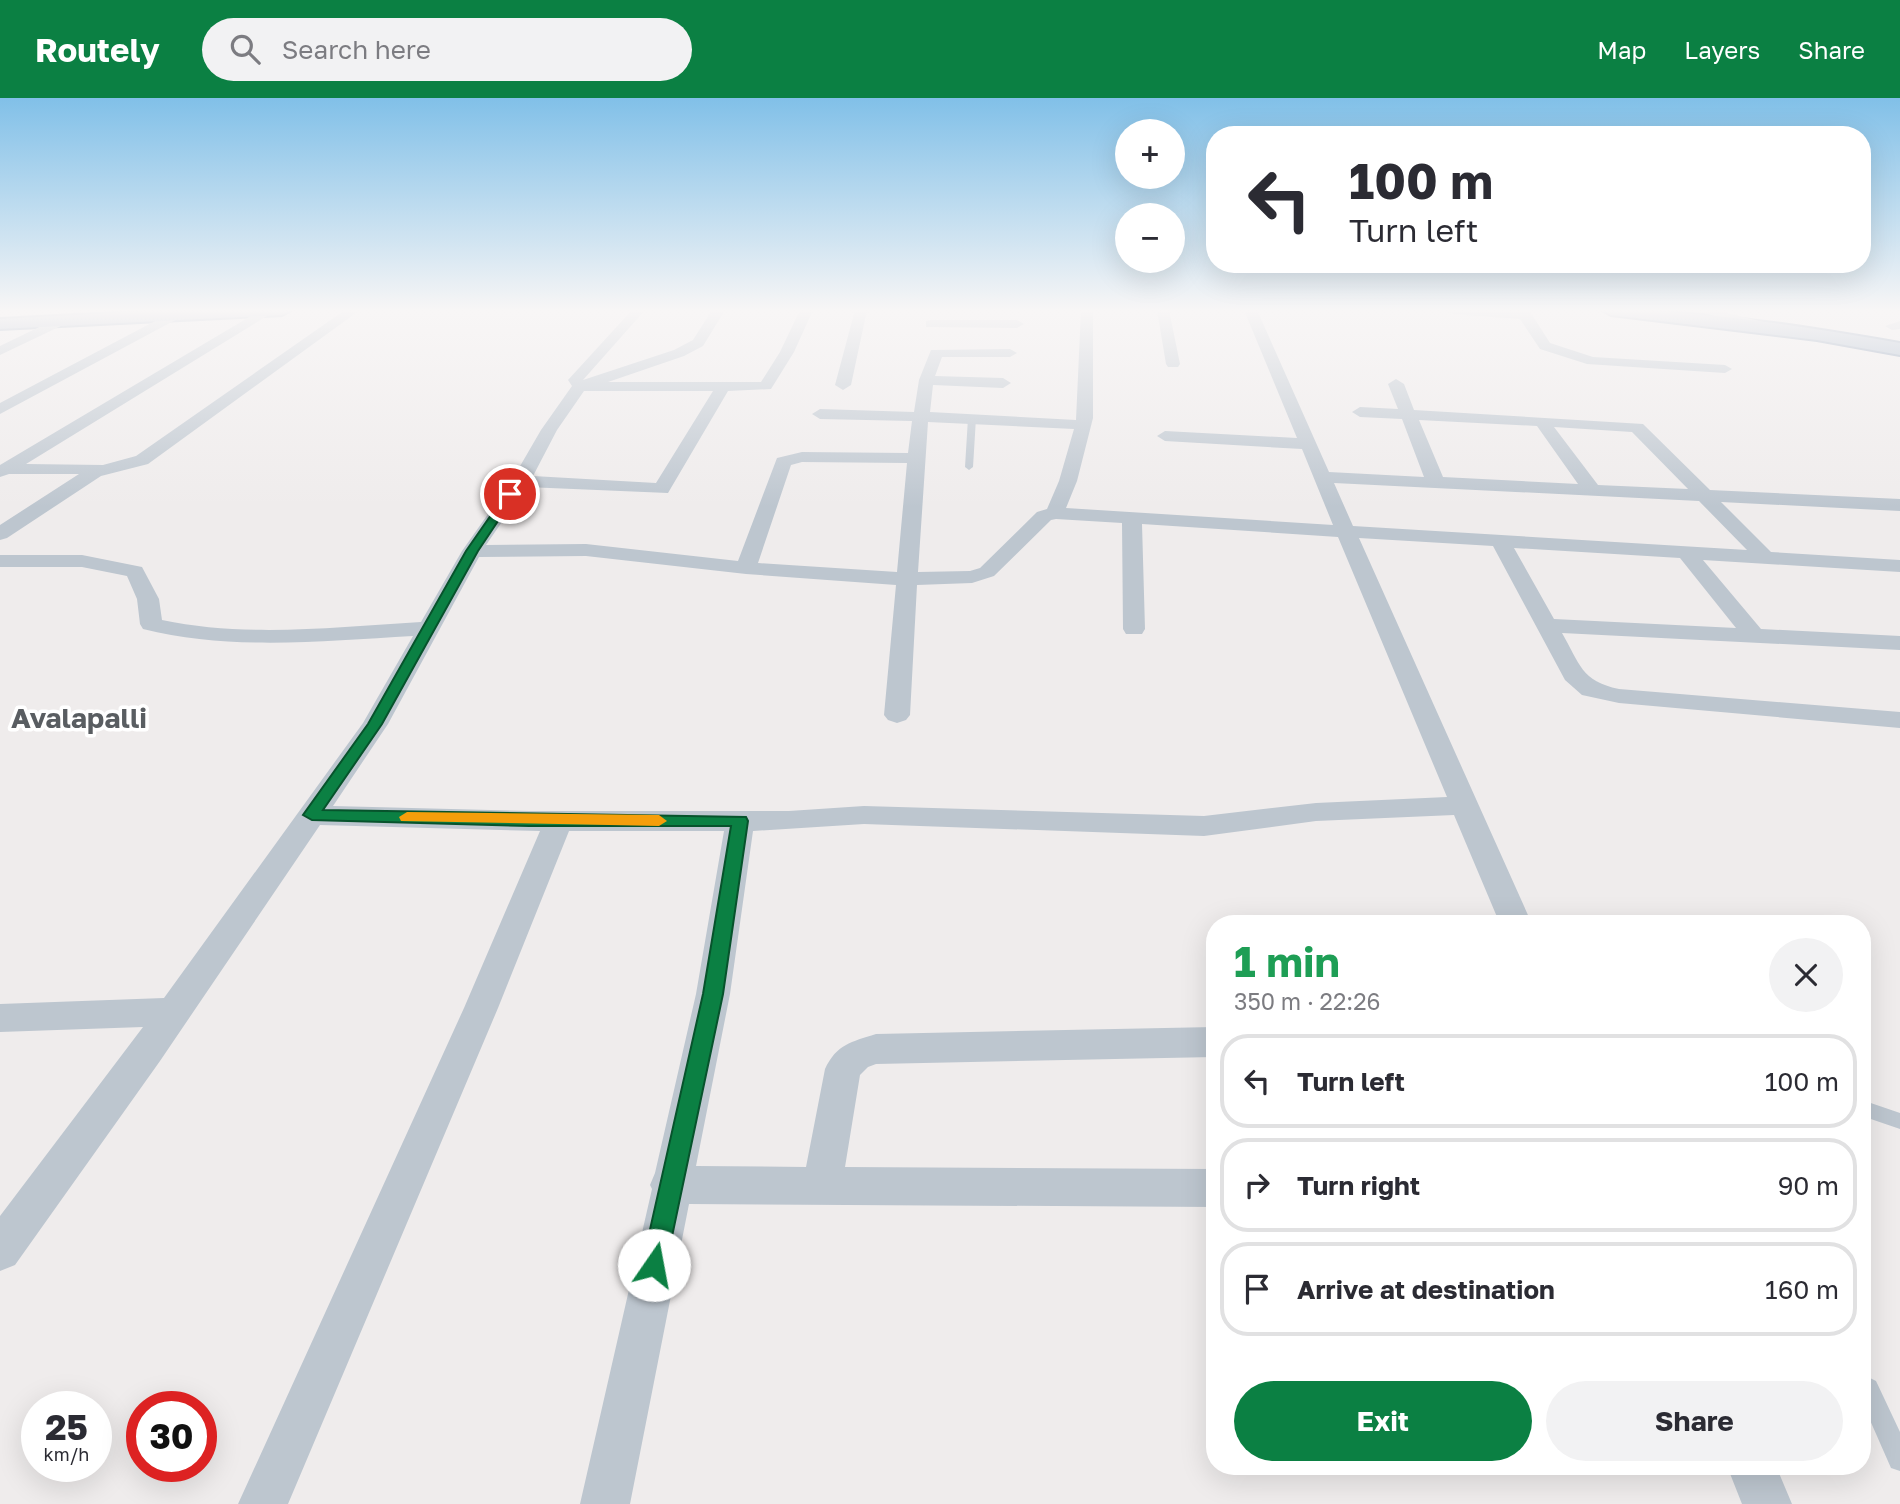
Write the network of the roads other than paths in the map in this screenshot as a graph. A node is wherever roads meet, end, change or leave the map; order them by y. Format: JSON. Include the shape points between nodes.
{"nodes":[{"id":1,"x":52,"y":376,"type":"edge"},
{"id":2,"x":160,"y":376,"type":"edge"},
{"id":3,"x":261,"y":376,"type":"edge"},
{"id":4,"x":578,"y":376,"type":"edge"},
{"id":5,"x":611,"y":376,"type":"edge"},
{"id":6,"x":665,"y":376,"type":"edge"},
{"id":7,"x":773,"y":376,"type":"edge"},
{"id":8,"x":844,"y":376,"type":"edge"},
{"id":9,"x":928,"y":376,"type":"edge"},
{"id":10,"x":1085,"y":376,"type":"edge"},
{"id":11,"x":1279,"y":376,"type":"edge"},
{"id":12,"x":926,"y":380,"type":"junction"},
{"id":13,"x":1003,"y":383,"type":"dead end"},
{"id":14,"x":1396,"y":384,"type":"dead end"},
{"id":15,"x":842,"y":385,"type":"dead end"},
{"id":16,"x":580,"y":386,"type":"junction"},
{"id":17,"x":658,"y":386,"type":"junction"},
{"id":18,"x":723,"y":387,"type":"junction"},
{"id":19,"x":0,"y":409,"type":"edge"},
{"id":20,"x":1360,"y":412,"type":"dead end"},
{"id":21,"x":820,"y":414,"type":"dead end"},
{"id":22,"x":1407,"y":414,"type":"junction"},
{"id":23,"x":921,"y":418,"type":"junction"},
{"id":24,"x":972,"y":418,"type":"junction"},
{"id":25,"x":1541,"y":421,"type":"junction"},
{"id":26,"x":1083,"y":425,"type":"junction"},
{"id":27,"x":1165,"y":436,"type":"dead end"},
{"id":28,"x":1308,"y":444,"type":"junction"},
{"id":29,"x":915,"y":458,"type":"junction"},
{"id":30,"x":969,"y":467,"type":"dead end"},
{"id":31,"x":103,"y":469,"type":"junction"},
{"id":32,"x":1,"y":470,"type":"edge"},
{"id":33,"x":1322,"y":477,"type":"junction"},
{"id":34,"x":521,"y":481,"type":"junction"},
{"id":35,"x":1435,"y":481,"type":"junction"},
{"id":36,"x":1592,"y":490,"type":"junction"},
{"id":37,"x":1706,"y":496,"type":"junction"},
{"id":38,"x":1900,"y":505,"type":"edge"},
{"id":39,"x":1055,"y":513,"type":"junction"},
{"id":40,"x":1132,"y":518,"type":"junction"},
{"id":41,"x":1346,"y":532,"type":"junction"},
{"id":42,"x":0,"y":534,"type":"edge"},
{"id":43,"x":1501,"y":542,"type":"junction"},
{"id":44,"x":472,"y":551,"type":"junction"},
{"id":45,"x":1686,"y":553,"type":"junction"},
{"id":46,"x":1766,"y":558,"type":"junction"},
{"id":47,"x":0,"y":561,"type":"edge"},
{"id":48,"x":1900,"y":566,"type":"edge"},
{"id":49,"x":746,"y":568,"type":"junction"},
{"id":50,"x":907,"y":579,"type":"junction"},
{"id":51,"x":1546,"y":625,"type":"junction"},
{"id":52,"x":430,"y":628,"type":"junction"},
{"id":53,"x":1134,"y":629,"type":"dead end"},
{"id":54,"x":1755,"y":636,"type":"junction"},
{"id":55,"x":1900,"y":643,"type":"edge"},
{"id":56,"x":897,"y":715,"type":"dead end"},
{"id":57,"x":1900,"y":720,"type":"edge"},
{"id":58,"x":1465,"y":805,"type":"junction"},
{"id":59,"x":312,"y":815,"type":"junction"},
{"id":60,"x":558,"y":821,"type":"junction"},
{"id":61,"x":740,"y":821,"type":"junction"},
{"id":62,"x":1512,"y":915,"type":"edge"},
{"id":63,"x":174,"y":1012,"type":"junction"},
{"id":64,"x":0,"y":1018,"type":"edge"},
{"id":65,"x":1206,"y":1042,"type":"edge"},
{"id":66,"x":1871,"y":1111,"type":"edge"},
{"id":67,"x":1900,"y":1121,"type":"edge"},
{"id":68,"x":670,"y":1185,"type":"junction"},
{"id":69,"x":822,"y":1186,"type":"junction"},
{"id":70,"x":1206,"y":1188,"type":"edge"},
{"id":71,"x":0,"y":1250,"type":"edge"},
{"id":72,"x":1871,"y":1396,"type":"edge"},
{"id":73,"x":1900,"y":1459,"type":"edge"},
{"id":74,"x":1755,"y":1475,"type":"edge"},
{"id":75,"x":262,"y":1504,"type":"edge"},
{"id":76,"x":605,"y":1504,"type":"edge"},
{"id":77,"x":1767,"y":1504,"type":"edge"}],
"edges":[{"from":1,"to":19,"type":"street"},
{"from":2,"to":32,"type":"street"},
{"from":3,"to":31,"type":"street","via":[[142,460]]},
{"from":4,"to":16,"type":"street","via":[[575,380]]},
{"from":5,"to":16,"type":"street"},
{"from":6,"to":17,"type":"street"},
{"from":7,"to":18,"type":"street","via":[[766,386]]},
{"from":8,"to":15,"type":"street"},
{"from":9,"to":12,"type":"street"},
{"from":10,"to":26,"type":"street"},
{"from":11,"to":28,"type":"street"},
{"from":12,"to":13,"type":"street"},
{"from":12,"to":23,"type":"street"},
{"from":14,"to":22,"type":"street"},
{"from":16,"to":17,"type":"street"},
{"from":16,"to":34,"type":"street"},
{"from":17,"to":18,"type":"street"},
{"from":18,"to":34,"type":"street","via":[[662,489]]},
{"from":20,"to":22,"type":"street"},
{"from":21,"to":23,"type":"street"},
{"from":22,"to":25,"type":"street"},
{"from":22,"to":35,"type":"street"},
{"from":23,"to":24,"type":"street"},
{"from":23,"to":29,"type":"street"},
{"from":24,"to":26,"type":"street"},
{"from":24,"to":30,"type":"lane"},
{"from":25,"to":36,"type":"street"},
{"from":25,"to":37,"type":"street","via":[[1637,427]]},
{"from":26,"to":39,"type":"street"},
{"from":27,"to":28,"type":"street"},
{"from":28,"to":33,"type":"street"},
{"from":29,"to":49,"type":"street","via":[[802,457],[783,462]]},
{"from":29,"to":50,"type":"street"},
{"from":31,"to":32,"type":"street"},
{"from":31,"to":42,"type":"street"},
{"from":33,"to":35,"type":"street"},
{"from":33,"to":41,"type":"street"},
{"from":34,"to":44,"type":"street"},
{"from":35,"to":36,"type":"street"},
{"from":36,"to":37,"type":"street"},
{"from":37,"to":38,"type":"street"},
{"from":37,"to":46,"type":"street"},
{"from":39,"to":40,"type":"street"},
{"from":39,"to":50,"type":"street","via":[[1044,516],[980,576]]},
{"from":40,"to":41,"type":"street"},
{"from":40,"to":53,"type":"street"},
{"from":41,"to":43,"type":"street"},
{"from":41,"to":58,"type":"street"},
{"from":43,"to":45,"type":"street"},
{"from":43,"to":51,"type":"street"},
{"from":44,"to":49,"type":"street","via":[[586,550]]},
{"from":44,"to":52,"type":"street"},
{"from":45,"to":46,"type":"street"},
{"from":45,"to":54,"type":"street"},
{"from":46,"to":48,"type":"street"},
{"from":47,"to":52,"type":"street","via":[[82,561],[135,571],[148,598],[150,624],[181,632],[254,636]]},
{"from":49,"to":50,"type":"street"},
{"from":50,"to":56,"type":"street"},
{"from":51,"to":54,"type":"street"},
{"from":51,"to":57,"type":"street","via":[[1577,680],[1591,690]]},
{"from":52,"to":59,"type":"street","via":[[375,724]]},
{"from":54,"to":55,"type":"street"},
{"from":58,"to":61,"type":"street","via":[[1316,812],[1205,826],[864,815]]},
{"from":58,"to":62,"type":"street"},
{"from":59,"to":60,"type":"street"},
{"from":59,"to":63,"type":"street"},
{"from":60,"to":61,"type":"street"},
{"from":60,"to":75,"type":"street"},
{"from":61,"to":68,"type":"street","via":[[713,994]]},
{"from":63,"to":64,"type":"street"},
{"from":63,"to":71,"type":"street"},
{"from":65,"to":69,"type":"street","via":[[876,1049],[855,1056],[843,1069]]},
{"from":66,"to":67,"type":"lane"},
{"from":68,"to":69,"type":"street"},
{"from":68,"to":76,"type":"street"},
{"from":69,"to":70,"type":"street"},
{"from":72,"to":73,"type":"lane"},
{"from":74,"to":77,"type":"street"}]}
